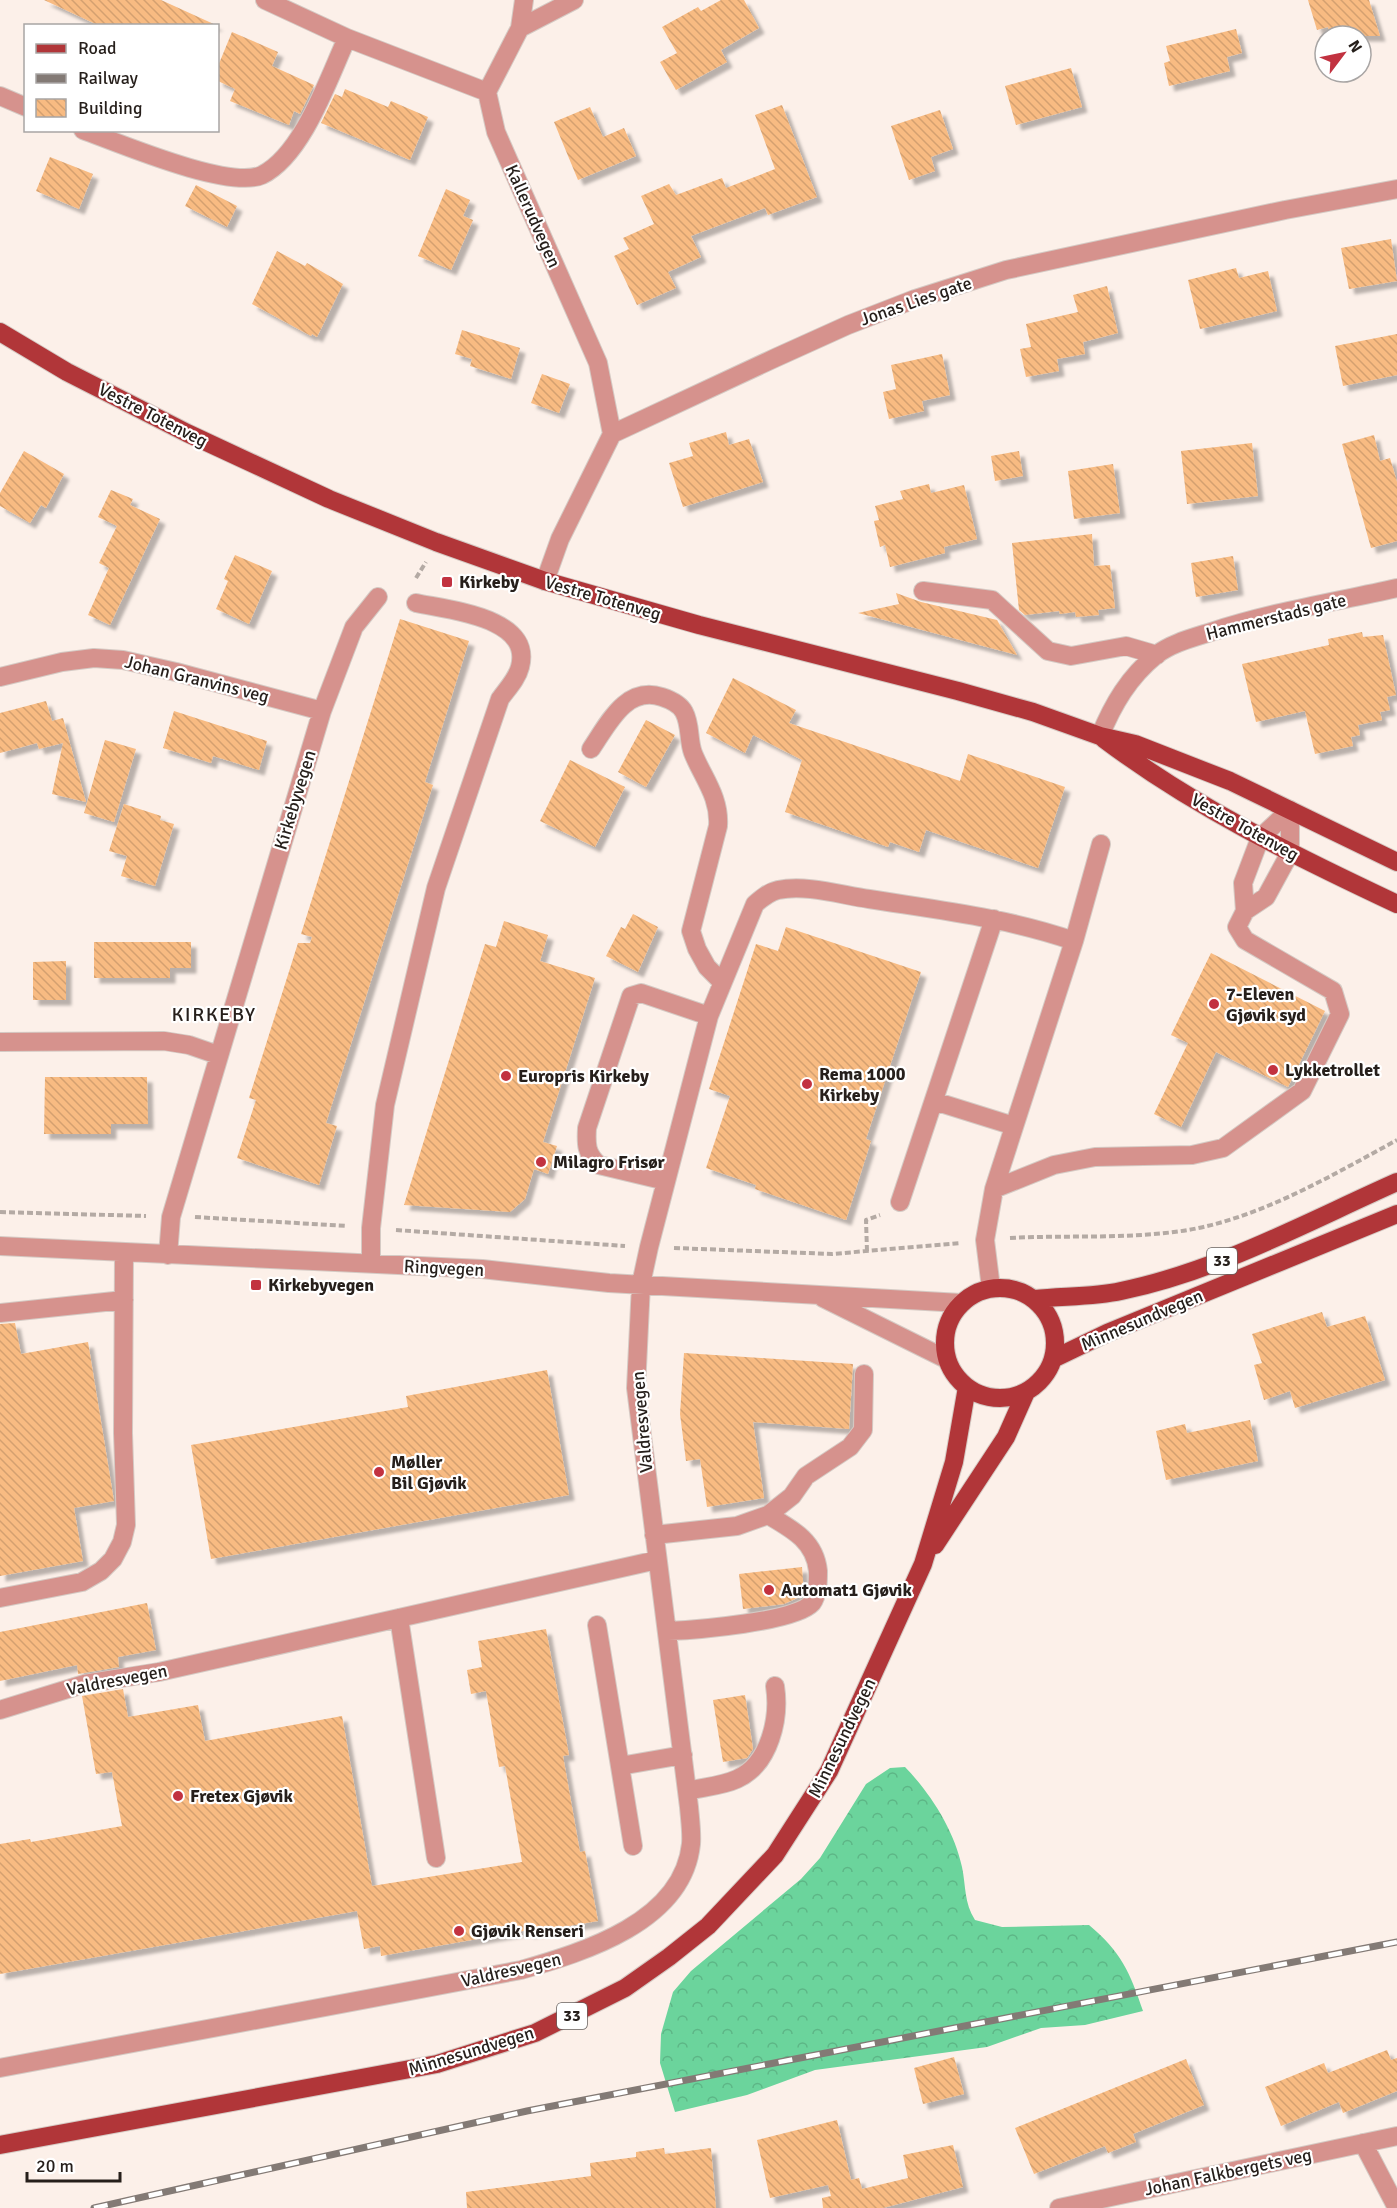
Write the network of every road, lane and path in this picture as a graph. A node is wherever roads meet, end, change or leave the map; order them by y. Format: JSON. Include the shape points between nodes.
{"nodes":[{"id":1,"x":265,"y":0,"type":"edge"},
{"id":2,"x":524,"y":0,"type":"edge"},
{"id":3,"x":574,"y":0,"type":"edge"},
{"id":4,"x":520,"y":28,"type":"junction"},
{"id":5,"x":347,"y":38,"type":"junction"},
{"id":6,"x":487,"y":92,"type":"junction"},
{"id":7,"x":0,"y":96,"type":"edge"},
{"id":8,"x":24,"y":106,"type":"edge"},
{"id":9,"x":89,"y":132,"type":"edge"},
{"id":10,"x":1397,"y":189,"type":"edge"},
{"id":11,"x":0,"y":333,"type":"edge"},
{"id":12,"x":612,"y":434,"type":"junction"},
{"id":13,"x":545,"y":581,"type":"junction"},
{"id":14,"x":1397,"y":588,"type":"edge"},
{"id":15,"x":923,"y":591,"type":"dead end"},
{"id":16,"x":378,"y":597,"type":"dead end"},
{"id":17,"x":416,"y":603,"type":"dead end"},
{"id":18,"x":1157,"y":654,"type":"junction"},
{"id":19,"x":0,"y":677,"type":"edge"},
{"id":20,"x":322,"y":711,"type":"junction"},
{"id":21,"x":1100,"y":736,"type":"junction"},
{"id":22,"x":591,"y":749,"type":"dead end"},
{"id":23,"x":1290,"y":810,"type":"junction"},
{"id":24,"x":1260,"y":838,"type":"junction"},
{"id":25,"x":1101,"y":844,"type":"dead end"},
{"id":26,"x":1290,"y":853,"type":"junction"},
{"id":27,"x":1397,"y":862,"type":"edge"},
{"id":28,"x":1397,"y":904,"type":"edge"},
{"id":29,"x":1245,"y":911,"type":"junction"},
{"id":30,"x":994,"y":920,"type":"junction"},
{"id":31,"x":1074,"y":941,"type":"junction"},
{"id":32,"x":722,"y":982,"type":"junction"},
{"id":33,"x":709,"y":1016,"type":"junction"},
{"id":34,"x":0,"y":1042,"type":"edge"},
{"id":35,"x":218,"y":1055,"type":"junction"},
{"id":36,"x":934,"y":1101,"type":"junction"},
{"id":37,"x":1014,"y":1126,"type":"junction"},
{"id":38,"x":1397,"y":1140,"type":"edge"},
{"id":39,"x":666,"y":1181,"type":"junction"},
{"id":40,"x":1397,"y":1182,"type":"edge"},
{"id":41,"x":994,"y":1189,"type":"junction"},
{"id":42,"x":900,"y":1202,"type":"joint"},
{"id":43,"x":0,"y":1212,"type":"edge"},
{"id":44,"x":1397,"y":1214,"type":"edge"},
{"id":45,"x":171,"y":1217,"type":"junction"},
{"id":46,"x":371,"y":1228,"type":"junction"},
{"id":47,"x":985,"y":1240,"type":"junction"},
{"id":48,"x":0,"y":1246,"type":"edge"},
{"id":49,"x":649,"y":1247,"type":"junction"},
{"id":50,"x":867,"y":1251,"type":"junction"},
{"id":51,"x":124,"y":1252,"type":"junction"},
{"id":52,"x":168,"y":1255,"type":"junction"},
{"id":53,"x":371,"y":1264,"type":"junction"},
{"id":54,"x":642,"y":1284,"type":"junction"},
{"id":55,"x":991,"y":1288,"type":"junction"},
{"id":56,"x":816,"y":1295,"type":"junction"},
{"id":57,"x":1035,"y":1299,"type":"junction"},
{"id":58,"x":124,"y":1300,"type":"junction"},
{"id":59,"x":961,"y":1303,"type":"junction"},
{"id":60,"x":0,"y":1313,"type":"edge"},
{"id":61,"x":946,"y":1359,"type":"junction"},
{"id":62,"x":1053,"y":1359,"type":"junction"},
{"id":63,"x":864,"y":1374,"type":"dead end"},
{"id":64,"x":967,"y":1387,"type":"junction"},
{"id":65,"x":1026,"y":1392,"type":"junction"},
{"id":66,"x":768,"y":1515,"type":"junction"},
{"id":67,"x":654,"y":1535,"type":"junction"},
{"id":68,"x":657,"y":1560,"type":"junction"},
{"id":69,"x":923,"y":1564,"type":"junction"},
{"id":70,"x":0,"y":1599,"type":"edge"},
{"id":71,"x":399,"y":1618,"type":"junction"},
{"id":72,"x":597,"y":1625,"type":"dead end"},
{"id":73,"x":668,"y":1631,"type":"junction"},
{"id":74,"x":775,"y":1686,"type":"dead end"},
{"id":75,"x":0,"y":1710,"type":"edge"},
{"id":76,"x":683,"y":1755,"type":"junction"},
{"id":77,"x":620,"y":1766,"type":"junction"},
{"id":78,"x":687,"y":1791,"type":"junction"},
{"id":79,"x":633,"y":1846,"type":"dead end"},
{"id":80,"x":436,"y":1858,"type":"dead end"},
{"id":81,"x":0,"y":2068,"type":"edge"},
{"id":82,"x":1397,"y":2136,"type":"edge"},
{"id":83,"x":1363,"y":2143,"type":"junction"},
{"id":84,"x":0,"y":2145,"type":"edge"},
{"id":85,"x":1059,"y":2208,"type":"edge"},
{"id":86,"x":1397,"y":2208,"type":"edge"}],
"edges":[{"from":1,"to":5,"type":"street"},
{"from":2,"to":4,"type":"street"},
{"from":3,"to":4,"type":"street"},
{"from":4,"to":6,"type":"street"},
{"from":5,"to":6,"type":"street"},
{"from":5,"to":9,"type":"street","via":[[307,122],[275,166],[260,176],[241,179],[208,173]]},
{"from":6,"to":12,"type":"street","name":"Kallerudvegen","via":[[495,132],[598,363]]},
{"from":7,"to":8,"type":"street"},
{"from":10,"to":12,"type":"street","name":"Jonas Lies gate","via":[[1006,270],[848,325]]},
{"from":11,"to":13,"type":"main road","name":"Vestre Totenveg","via":[[187,433],[329,499]]},
{"from":12,"to":13,"type":"street","via":[[560,539]]},
{"from":13,"to":21,"type":"main road","name":"Vestre Totenveg","via":[[1034,712]]},
{"from":14,"to":18,"type":"street","name":"Hammerstads gate","via":[[1236,624],[1182,641]]},
{"from":15,"to":18,"type":"street","via":[[992,600],[1048,651],[1071,656],[1126,646]]},
{"from":16,"to":20,"type":"street","name":"Kirkebyvegen","via":[[354,627]]},
{"from":17,"to":46,"type":"street","via":[[485,618],[516,639],[521,655],[520,668],[500,699],[436,888],[385,1105]]},
{"from":18,"to":21,"type":"street","name":"Hammerstads gate","via":[[1125,687]]},
{"from":19,"to":20,"type":"street","name":"Johan Granvins veg","via":[[62,662],[123,660]]},
{"from":20,"to":35,"type":"street","name":"Kirkebyvegen"},
{"from":21,"to":23,"type":"main road","name":"Vestre Totenveg","via":[[1135,744]]},
{"from":21,"to":24,"type":"main road","name":"Vestre Totenveg","via":[[1157,777]]},
{"from":22,"to":32,"type":"street","via":[[619,708],[633,698],[657,695],[673,700],[683,710],[691,748],[719,809],[692,931],[707,967]]},
{"from":23,"to":24,"type":"street"},
{"from":23,"to":26,"type":"street"},
{"from":23,"to":27,"type":"main road","name":"Vestre Totenveg"},
{"from":24,"to":26,"type":"main road","name":"Vestre Totenveg"},
{"from":24,"to":29,"type":"street","via":[[1243,883]]},
{"from":25,"to":31,"type":"street"},
{"from":26,"to":28,"type":"main road","name":"Vestre Totenveg"},
{"from":26,"to":29,"type":"street","via":[[1266,897]]},
{"from":29,"to":41,"type":"street","via":[[1237,927],[1245,940],[1333,991],[1340,1014],[1302,1091],[1223,1148],[1192,1155],[1095,1157],[1054,1165]]},
{"from":30,"to":31,"type":"street","name":"Valdresvegen"},
{"from":30,"to":32,"type":"street","name":"Valdresvegen","via":[[810,890],[778,890],[755,904]]},
{"from":30,"to":36,"type":"street"},
{"from":31,"to":37,"type":"street"},
{"from":32,"to":33,"type":"street","name":"Valdresvegen"},
{"from":33,"to":39,"type":"street","name":"Valdresvegen"},
{"from":33,"to":39,"type":"street","via":[[641,993],[631,996],[586,1128],[586,1147],[599,1165]]},
{"from":34,"to":35,"type":"street","via":[[164,1041]]},
{"from":35,"to":45,"type":"street","name":"Kirkebyvegen"},
{"from":36,"to":37,"type":"street"},
{"from":36,"to":42,"type":"street"},
{"from":37,"to":41,"type":"street"},
{"from":38,"to":47,"type":"path","via":[[1305,1190],[1222,1222],[1176,1232]]},
{"from":39,"to":49,"type":"street","name":"Valdresvegen"},
{"from":40,"to":57,"type":"main road","name":"Minnesundvegen","number":"33","via":[[1183,1275],[1118,1292]]},
{"from":41,"to":47,"type":"street"},
{"from":42,"to":50,"type":"path","via":[[894,1212],[866,1220]]},
{"from":43,"to":45,"type":"path"},
{"from":44,"to":62,"type":"main road","name":"Minnesundvegen","number":"33","via":[[1117,1328]]},
{"from":45,"to":46,"type":"path"},
{"from":45,"to":52,"type":"street","name":"Kirkebyvegen"},
{"from":46,"to":49,"type":"path"},
{"from":46,"to":53,"type":"street"},
{"from":47,"to":50,"type":"path"},
{"from":47,"to":55,"type":"street"},
{"from":48,"to":51,"type":"street","name":"Ringvegen"},
{"from":49,"to":50,"type":"path"},
{"from":49,"to":54,"type":"street","name":"Valdresvegen"},
{"from":51,"to":52,"type":"street","name":"Ringvegen"},
{"from":51,"to":58,"type":"street"},
{"from":52,"to":53,"type":"street","name":"Ringvegen"},
{"from":53,"to":54,"type":"street","name":"Ringvegen","via":[[482,1269]]},
{"from":54,"to":56,"type":"street","name":"Ringvegen"},
{"from":54,"to":67,"type":"street","name":"Valdresvegen","via":[[636,1388]]},
{"from":55,"to":57,"type":"main road","name":"Minnesundvegen","number":"33","via":[[1009,1287]]},
{"from":55,"to":59,"type":"main road"},
{"from":56,"to":59,"type":"street","name":"Ringvegen"},
{"from":56,"to":61,"type":"street","name":"Ringvegen"},
{"from":57,"to":62,"type":"main road","name":"Minnesundvegen","via":[[1053,1326]]},
{"from":58,"to":60,"type":"street"},
{"from":58,"to":70,"type":"street","via":[[126,1525],[122,1542],[107,1565],[82,1582]]},
{"from":59,"to":61,"type":"main road","via":[[947,1324]]},
{"from":61,"to":64,"type":"main road"},
{"from":62,"to":65,"type":"main road","name":"Minnesundvegen","number":"33","via":[[1042,1379]]},
{"from":63,"to":66,"type":"street","via":[[863,1430],[850,1447],[806,1476],[792,1496]]},
{"from":64,"to":65,"type":"main road","via":[[991,1398]]},
{"from":64,"to":69,"type":"main road","name":"Minnesundvegen","number":"33","via":[[954,1462]]},
{"from":65,"to":69,"type":"main road","name":"Minnesundvegen","number":"33","via":[[1006,1437]]},
{"from":66,"to":67,"type":"street","via":[[737,1526]]},
{"from":66,"to":73,"type":"street","via":[[801,1535],[812,1551],[819,1584],[813,1602],[799,1611],[771,1619]]},
{"from":67,"to":68,"type":"street","name":"Valdresvegen"},
{"from":68,"to":71,"type":"street","name":"Valdresvegen"},
{"from":68,"to":73,"type":"street","name":"Valdresvegen"},
{"from":69,"to":84,"type":"main road","name":"Minnesundvegen","number":"33","via":[[829,1771],[775,1855],[708,1926],[625,1988],[535,2033],[437,2064]]},
{"from":71,"to":75,"type":"street","name":"Valdresvegen","via":[[159,1672],[84,1684]]},
{"from":71,"to":80,"type":"street"},
{"from":72,"to":77,"type":"street"},
{"from":73,"to":76,"type":"street","name":"Valdresvegen"},
{"from":74,"to":78,"type":"street","via":[[776,1722],[758,1763],[735,1780]]},
{"from":76,"to":77,"type":"street"},
{"from":76,"to":78,"type":"street","name":"Valdresvegen"},
{"from":77,"to":79,"type":"street"},
{"from":78,"to":81,"type":"street","name":"Valdresvegen","via":[[691,1845],[684,1871],[671,1892],[652,1911],[611,1939],[569,1956],[521,1970]]},
{"from":82,"to":83,"type":"street","name":"Johan Falkbergets veg"},
{"from":83,"to":85,"type":"street","name":"Johan Falkbergets veg"},
{"from":83,"to":86,"type":"street"}]}
